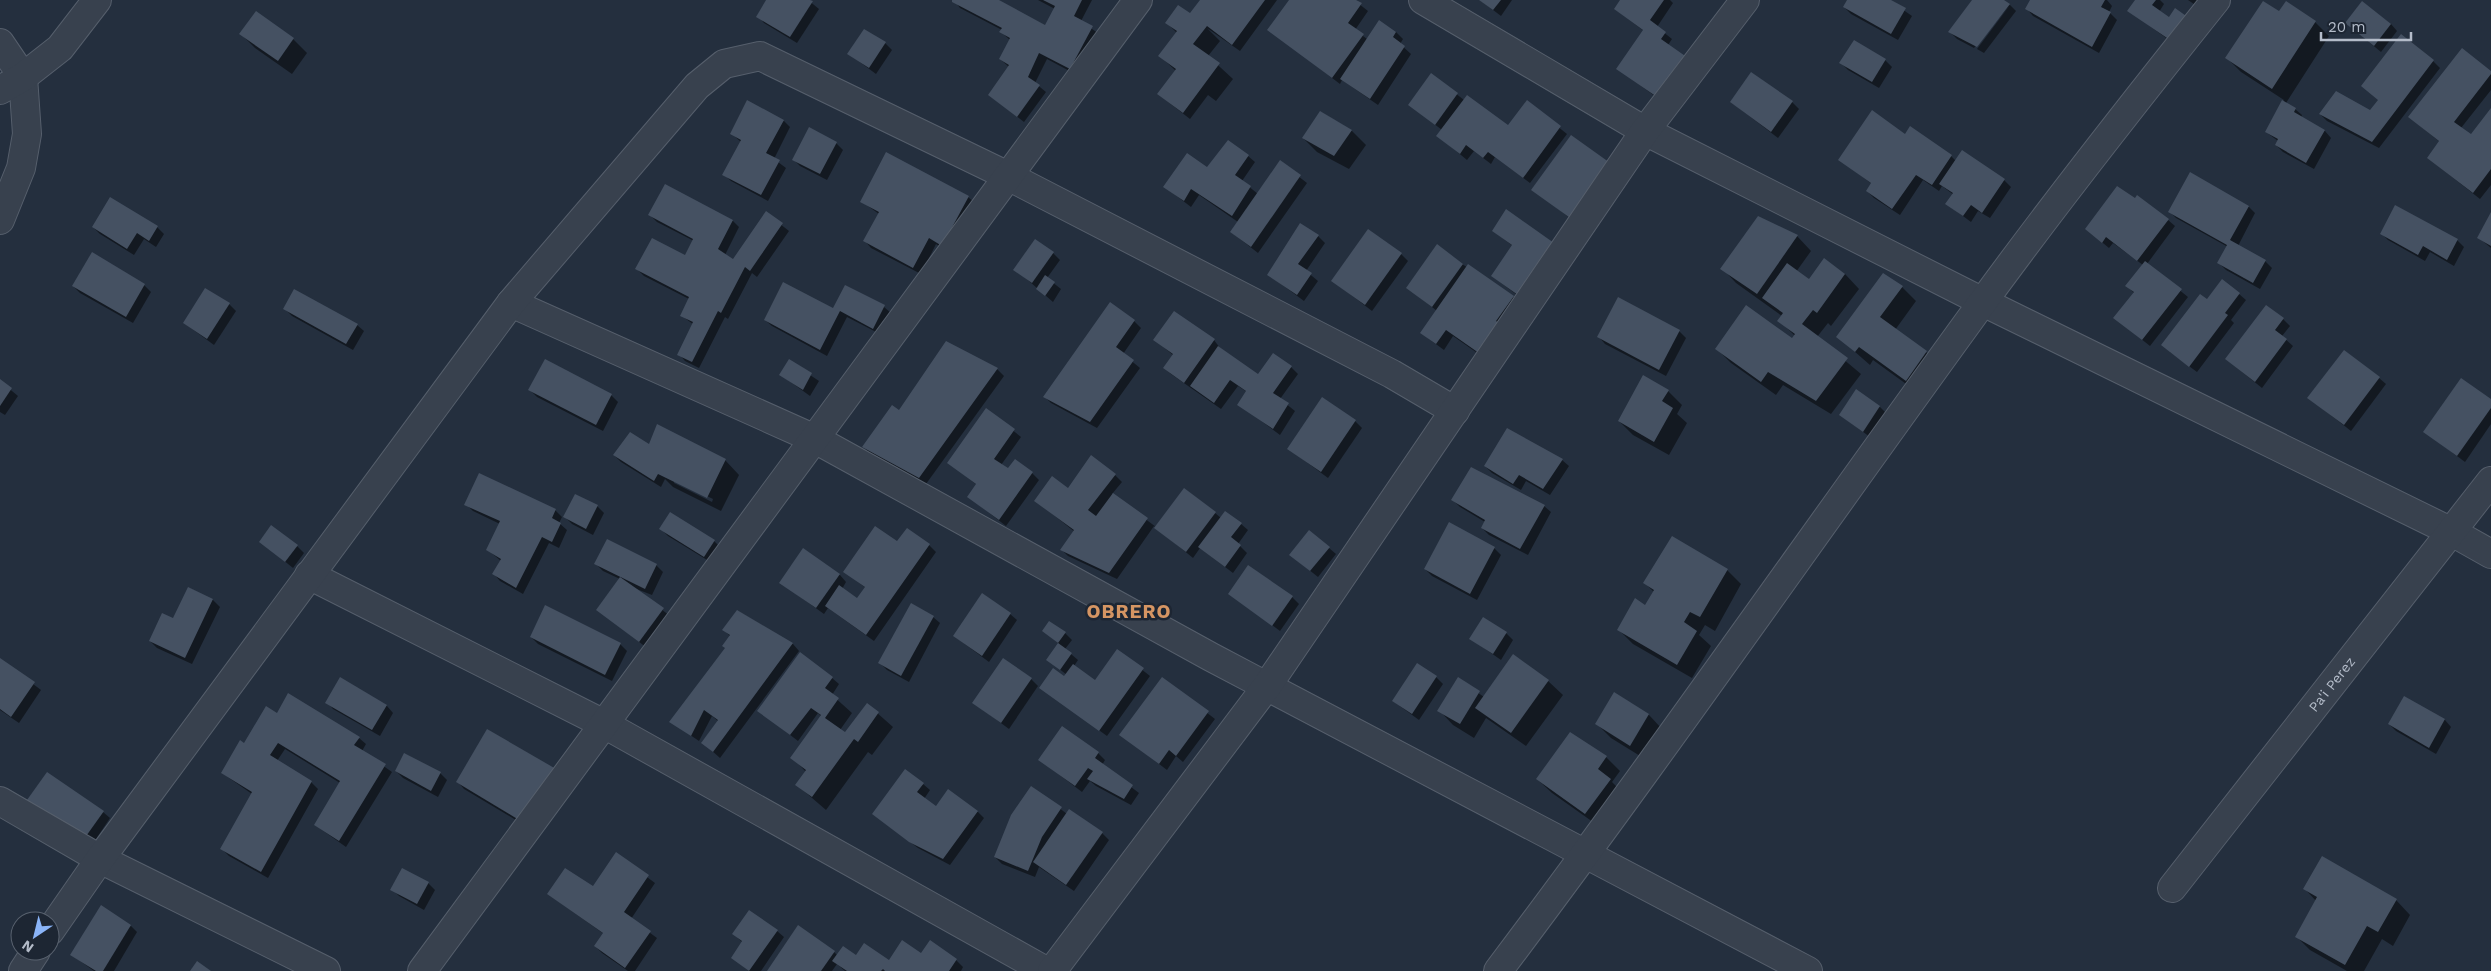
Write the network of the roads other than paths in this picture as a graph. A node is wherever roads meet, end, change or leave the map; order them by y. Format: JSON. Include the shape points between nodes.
{"nodes":[{"id":1,"x":97,"y":0,"type":"edge"},
{"id":2,"x":1138,"y":0,"type":"edge"},
{"id":3,"x":1423,"y":0,"type":"edge"},
{"id":4,"x":1745,"y":0,"type":"edge"},
{"id":5,"x":2216,"y":0,"type":"edge"},
{"id":6,"x":0,"y":42,"type":"edge"},
{"id":7,"x":11,"y":83,"type":"edge"},
{"id":8,"x":1645,"y":131,"type":"junction"},
{"id":9,"x":1008,"y":176,"type":"junction"},
{"id":10,"x":0,"y":220,"type":"edge"},
{"id":11,"x":1982,"y":302,"type":"junction"},
{"id":12,"x":510,"y":303,"type":"junction"},
{"id":13,"x":1455,"y":411,"type":"junction"},
{"id":14,"x":814,"y":439,"type":"junction"},
{"id":15,"x":2491,"y":481,"type":"edge"},
{"id":16,"x":2452,"y":532,"type":"junction"},
{"id":17,"x":2491,"y":554,"type":"edge"},
{"id":18,"x":309,"y":575,"type":"junction"},
{"id":19,"x":1267,"y":686,"type":"junction"},
{"id":20,"x":604,"y":724,"type":"junction"},
{"id":21,"x":0,"y":801,"type":"edge"},
{"id":22,"x":1586,"y":854,"type":"junction"},
{"id":23,"x":100,"y":859,"type":"junction"},
{"id":24,"x":2172,"y":888,"type":"dead end"},
{"id":25,"x":60,"y":917,"type":"edge"},
{"id":26,"x":326,"y":971,"type":"edge"},
{"id":27,"x":422,"y":971,"type":"edge"},
{"id":28,"x":1046,"y":971,"type":"edge"},
{"id":29,"x":1052,"y":971,"type":"edge"},
{"id":30,"x":1498,"y":971,"type":"edge"},
{"id":31,"x":1808,"y":971,"type":"edge"}],
"edges":[{"from":1,"to":7,"type":"street","via":[[60,48]]},
{"from":2,"to":9,"type":"street"},
{"from":3,"to":8,"type":"street"},
{"from":4,"to":8,"type":"street"},
{"from":5,"to":11,"type":"street","via":[[2096,150]]},
{"from":6,"to":7,"type":"street"},
{"from":7,"to":10,"type":"street","via":[[27,134],[23,159]]},
{"from":8,"to":11,"type":"street"},
{"from":8,"to":13,"type":"street"},
{"from":9,"to":12,"type":"street","via":[[760,56],[724,64],[697,86]]},
{"from":9,"to":13,"type":"street","via":[[1392,374]]},
{"from":9,"to":14,"type":"street"},
{"from":11,"to":16,"type":"street"},
{"from":11,"to":22,"type":"street"},
{"from":12,"to":14,"type":"street"},
{"from":12,"to":18,"type":"street"},
{"from":13,"to":19,"type":"street"},
{"from":14,"to":19,"type":"street"},
{"from":14,"to":20,"type":"street"},
{"from":15,"to":16,"type":"street","name":"Pa'i Perez"},
{"from":16,"to":17,"type":"street"},
{"from":16,"to":24,"type":"street","name":"Pa'i Perez"},
{"from":18,"to":20,"type":"street"},
{"from":18,"to":23,"type":"street"},
{"from":19,"to":22,"type":"street"},
{"from":19,"to":29,"type":"street"},
{"from":20,"to":27,"type":"street"},
{"from":20,"to":28,"type":"street"},
{"from":21,"to":23,"type":"street"},
{"from":22,"to":30,"type":"street"},
{"from":22,"to":31,"type":"street"},
{"from":23,"to":25,"type":"street"},
{"from":23,"to":26,"type":"street"}]}
